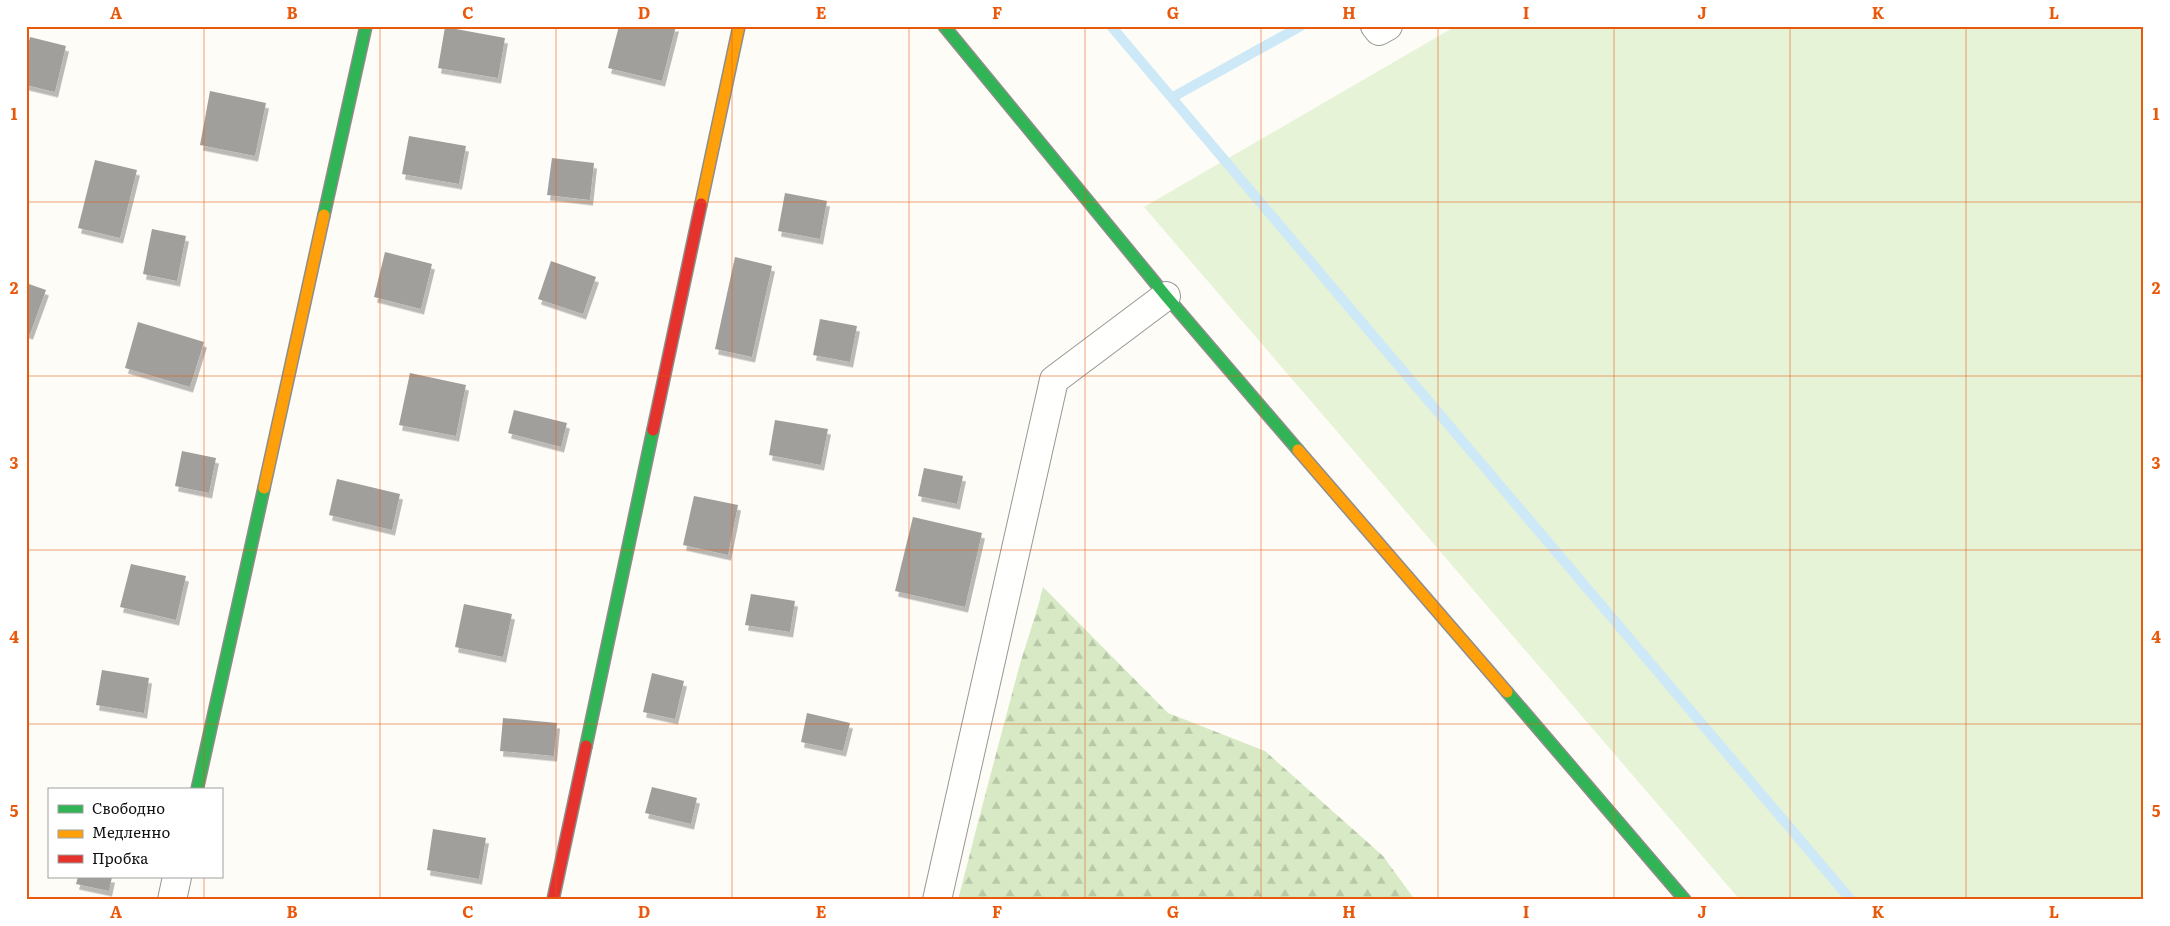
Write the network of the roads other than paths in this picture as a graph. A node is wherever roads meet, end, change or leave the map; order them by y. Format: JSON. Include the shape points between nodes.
{"nodes":[{"id":1,"x":366,"y":26,"type":"edge"},
{"id":2,"x":739,"y":26,"type":"edge"},
{"id":3,"x":944,"y":26,"type":"edge"},
{"id":4,"x":1375,"y":26,"type":"edge"},
{"id":5,"x":1388,"y":26,"type":"edge"},
{"id":6,"x":1166,"y":296,"type":"junction"},
{"id":7,"x":197,"y":788,"type":"edge"},
{"id":8,"x":177,"y":878,"type":"edge"},
{"id":9,"x":172,"y":900,"type":"edge"},
{"id":10,"x":553,"y":900,"type":"edge"},
{"id":11,"x":937,"y":900,"type":"edge"},
{"id":12,"x":1685,"y":900,"type":"edge"}],
"edges":[{"from":1,"to":7,"type":"street"},
{"from":2,"to":10,"type":"street"},
{"from":3,"to":6,"type":"street"},
{"from":4,"to":5,"type":"street","via":[[1379,31]]},
{"from":6,"to":11,"type":"street","via":[[1054,380]]},
{"from":6,"to":12,"type":"street"},
{"from":8,"to":9,"type":"street"}]}
